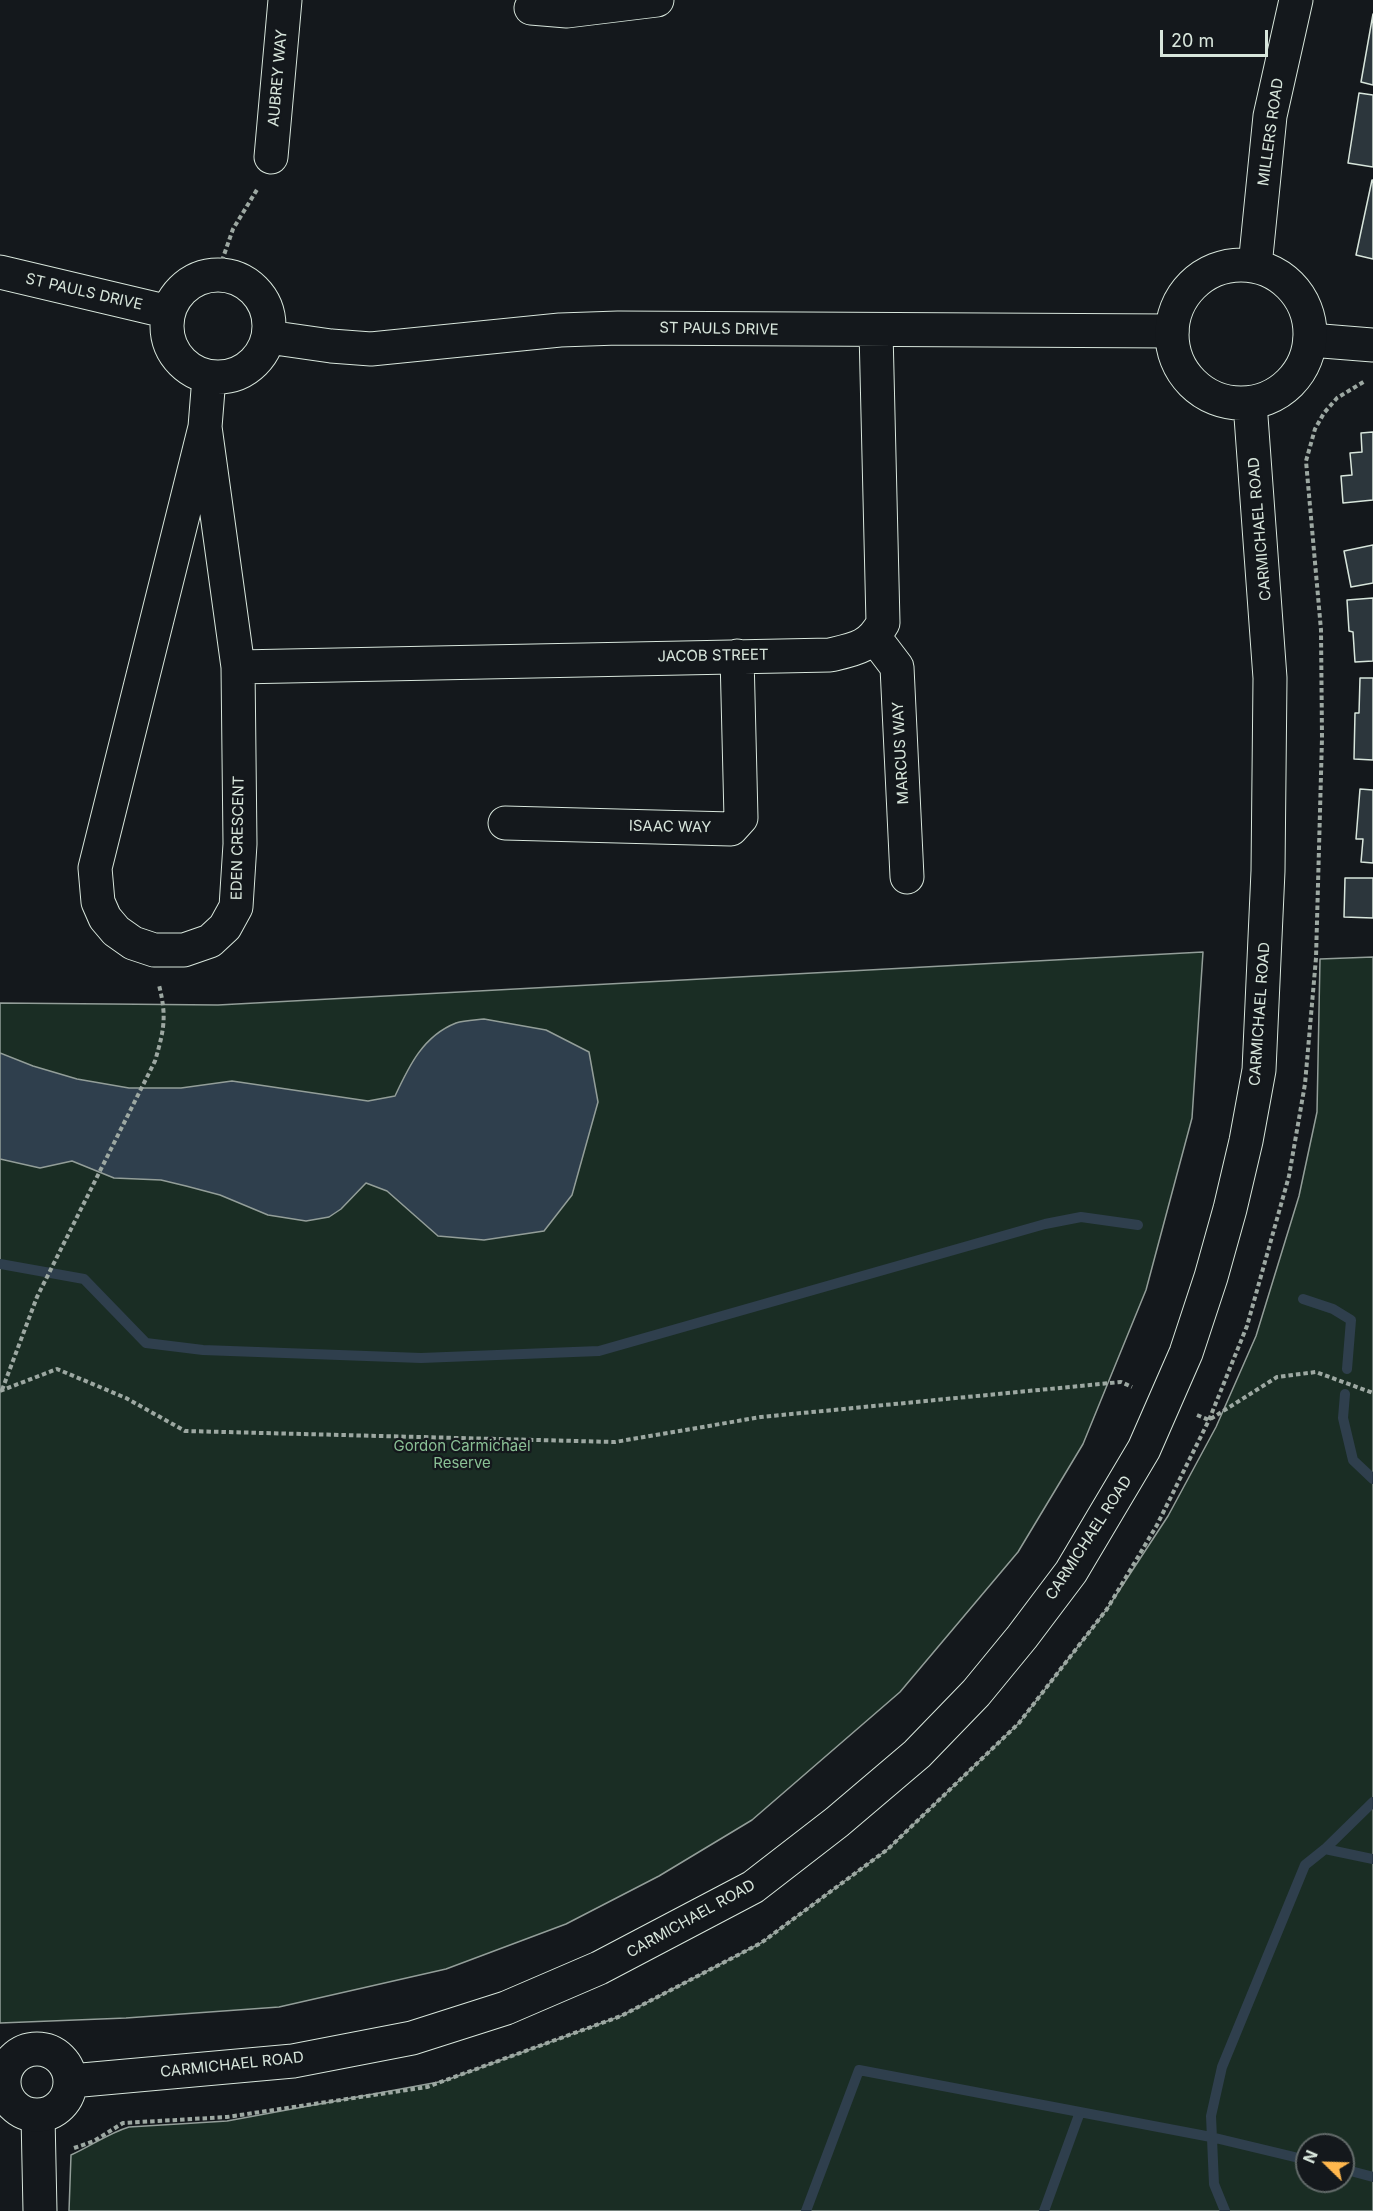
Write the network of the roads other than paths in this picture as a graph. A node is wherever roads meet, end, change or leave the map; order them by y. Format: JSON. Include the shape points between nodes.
{"nodes":[{"id":1,"x":285,"y":0,"type":"edge"},
{"id":2,"x":657,"y":0,"type":"edge"},
{"id":3,"x":1296,"y":0,"type":"edge"},
{"id":4,"x":531,"y":8,"type":"dead end"},
{"id":5,"x":272,"y":157,"type":"road end"},
{"id":6,"x":1255,"y":266,"type":"junction"},
{"id":7,"x":0,"y":272,"type":"edge"},
{"id":8,"x":169,"y":312,"type":"junction"},
{"id":9,"x":876,"y":331,"type":"junction"},
{"id":10,"x":1172,"y":332,"type":"junction"},
{"id":11,"x":268,"y":338,"type":"junction"},
{"id":12,"x":1310,"y":340,"type":"junction"},
{"id":13,"x":1373,"y":345,"type":"edge"},
{"id":14,"x":209,"y":377,"type":"junction"},
{"id":15,"x":1250,"y":403,"type":"junction"},
{"id":16,"x":206,"y":428,"type":"junction"},
{"id":17,"x":875,"y":638,"type":"junction"},
{"id":18,"x":737,"y":656,"type":"junction"},
{"id":19,"x":238,"y":667,"type":"junction"},
{"id":20,"x":505,"y":823,"type":"dead end"},
{"id":21,"x":907,"y":877,"type":"dead end"},
{"id":22,"x":70,"y":2080,"type":"junction"},
{"id":23,"x":2,"y":2084,"type":"edge"},
{"id":24,"x":38,"y":2116,"type":"junction"},
{"id":25,"x":40,"y":2211,"type":"edge"}],
"edges":[{"from":1,"to":5,"type":"street","name":"AUBREY WAY"},
{"from":2,"to":4,"type":"street","via":[[567,11]]},
{"from":3,"to":6,"type":"street","name":"MILLERS ROAD","via":[[1270,116]]},
{"from":6,"to":10,"type":"street","via":[[1238,264],[1205,274],[1181,299]]},
{"from":6,"to":12,"type":"street","via":[[1289,283],[1301,298],[1308,316]]},
{"from":7,"to":8,"type":"street","name":"ST PAULS DRIVE"},
{"from":8,"to":11,"type":"street","via":[[175,297],[201,278],[232,277],[258,293],[269,322]]},
{"from":8,"to":14,"type":"street","via":[[170,346],[180,361]]},
{"from":9,"to":10,"type":"street","name":"ST PAULS DRIVE"},
{"from":9,"to":11,"type":"street","name":"ST PAULS DRIVE","via":[[560,330],[371,349]]},
{"from":9,"to":17,"type":"street","via":[[884,623]]},
{"from":10,"to":15,"type":"street","via":[[1174,351],[1194,386],[1230,403]]},
{"from":11,"to":14,"type":"street","via":[[253,364],[240,373]]},
{"from":12,"to":13,"type":"street"},
{"from":12,"to":15,"type":"street","via":[[1306,359],[1293,380],[1274,395]]},
{"from":14,"to":16,"type":"street","name":"EDEN CRESCENT"},
{"from":15,"to":22,"type":"street","name":"CARMICHAEL ROAD","via":[[1270,678],[1268,871],[1258,1070],[1230,1209],[1186,1353],[1144,1449],[1071,1572],[976,1693],[917,1754],[753,1887],[628,1953],[506,2008],[412,2037],[293,2061]]},
{"from":16,"to":19,"type":"street","name":"EDEN CRESCENT"},
{"from":16,"to":19,"type":"street","name":"EDEN CRESCENT","via":[[95,868],[98,902],[105,918],[133,943],[154,950],[183,950],[210,941],[225,927],[236,908],[240,844]]},
{"from":17,"to":18,"type":"street","name":"JACOB STREET","via":[[854,650],[830,655]]},
{"from":17,"to":21,"type":"street","name":"MARCUS WAY","via":[[897,667]]},
{"from":18,"to":19,"type":"street","name":"JACOB STREET"},
{"from":18,"to":20,"type":"street","name":"ISAAC WAY","via":[[741,818],[731,829]]},
{"from":22,"to":23,"type":"street","via":[[67,2066],[57,2055],[43,2049],[28,2050],[15,2057]]},
{"from":22,"to":24,"type":"street","via":[[69,2094],[61,2105]]},
{"from":23,"to":24,"type":"street","via":[[9,2100],[21,2112]]},
{"from":24,"to":25,"type":"street"}]}
